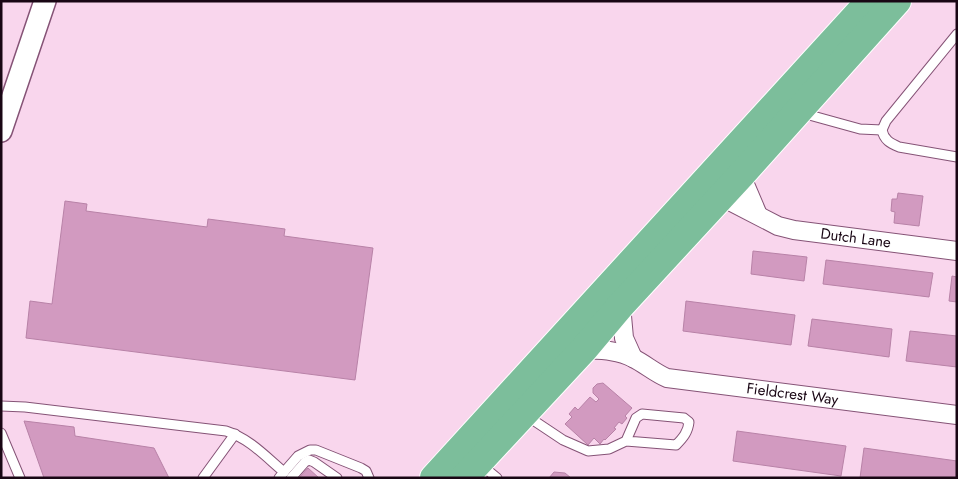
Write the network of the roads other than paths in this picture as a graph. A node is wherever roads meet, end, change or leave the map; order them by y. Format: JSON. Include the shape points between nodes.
{"nodes":[{"id":1,"x":45,"y":1,"type":"edge"},
{"id":2,"x":870,"y":1,"type":"edge"},
{"id":3,"x":897,"y":1,"type":"edge"},
{"id":4,"x":957,"y":34,"type":"edge"},
{"id":5,"x":797,"y":112,"type":"junction"},
{"id":6,"x":882,"y":130,"type":"junction"},
{"id":7,"x":1,"y":131,"type":"edge"},
{"id":8,"x":957,"y":157,"type":"edge"},
{"id":9,"x":741,"y":175,"type":"junction"},
{"id":10,"x":720,"y":196,"type":"junction"},
{"id":11,"x":758,"y":215,"type":"junction"},
{"id":12,"x":957,"y":251,"type":"edge"},
{"id":13,"x":621,"y":305,"type":"junction"},
{"id":14,"x":584,"y":349,"type":"junction"},
{"id":15,"x":633,"y":358,"type":"junction"},
{"id":16,"x":1,"y":406,"type":"edge"},
{"id":17,"x":523,"y":413,"type":"junction"},
{"id":18,"x":957,"y":415,"type":"edge"},
{"id":19,"x":1,"y":433,"type":"edge"},
{"id":20,"x":235,"y":434,"type":"junction"},
{"id":21,"x":626,"y":441,"type":"junction"},
{"id":22,"x":479,"y":472,"type":"edge"},
{"id":23,"x":284,"y":476,"type":"edge"},
{"id":24,"x":20,"y":478,"type":"edge"},
{"id":25,"x":203,"y":478,"type":"edge"},
{"id":26,"x":337,"y":478,"type":"edge"},
{"id":27,"x":369,"y":478,"type":"edge"},
{"id":28,"x":434,"y":478,"type":"edge"}],
"edges":[{"from":1,"to":7,"type":"street"},
{"from":2,"to":28,"type":"highway"},
{"from":3,"to":5,"type":"highway"},
{"from":4,"to":6,"type":"lane","via":[[886,120]]},
{"from":5,"to":6,"type":"lane","via":[[860,129]]},
{"from":5,"to":9,"type":"highway"},
{"from":6,"to":8,"type":"lane","via":[[890,144]]},
{"from":9,"to":10,"type":"highway"},
{"from":9,"to":11,"type":"street"},
{"from":10,"to":11,"type":"street","name":"Dutch Lane"},
{"from":10,"to":13,"type":"highway"},
{"from":11,"to":12,"type":"street","name":"Dutch Lane","via":[[794,230]]},
{"from":13,"to":14,"type":"highway"},
{"from":13,"to":15,"type":"street","via":[[624,338]]},
{"from":14,"to":15,"type":"street","name":"Fieldcrest Way","via":[[609,350]]},
{"from":14,"to":17,"type":"highway"},
{"from":15,"to":18,"type":"street","name":"Fieldcrest Way","via":[[667,378]]},
{"from":16,"to":20,"type":"lane"},
{"from":17,"to":21,"type":"lane","via":[[562,440],[588,451],[609,450]]},
{"from":17,"to":22,"type":"highway"},
{"from":19,"to":24,"type":"lane"},
{"from":20,"to":23,"type":"lane","via":[[246,439]]},
{"from":20,"to":25,"type":"lane"},
{"from":21,"to":21,"type":"lane","via":[[676,445],[683,438],[689,422],[684,418],[642,414],[636,418]]},
{"from":23,"to":26,"type":"lane","via":[[309,460]]},
{"from":23,"to":27,"type":"lane","via":[[303,452],[316,450],[361,468]]}]}
